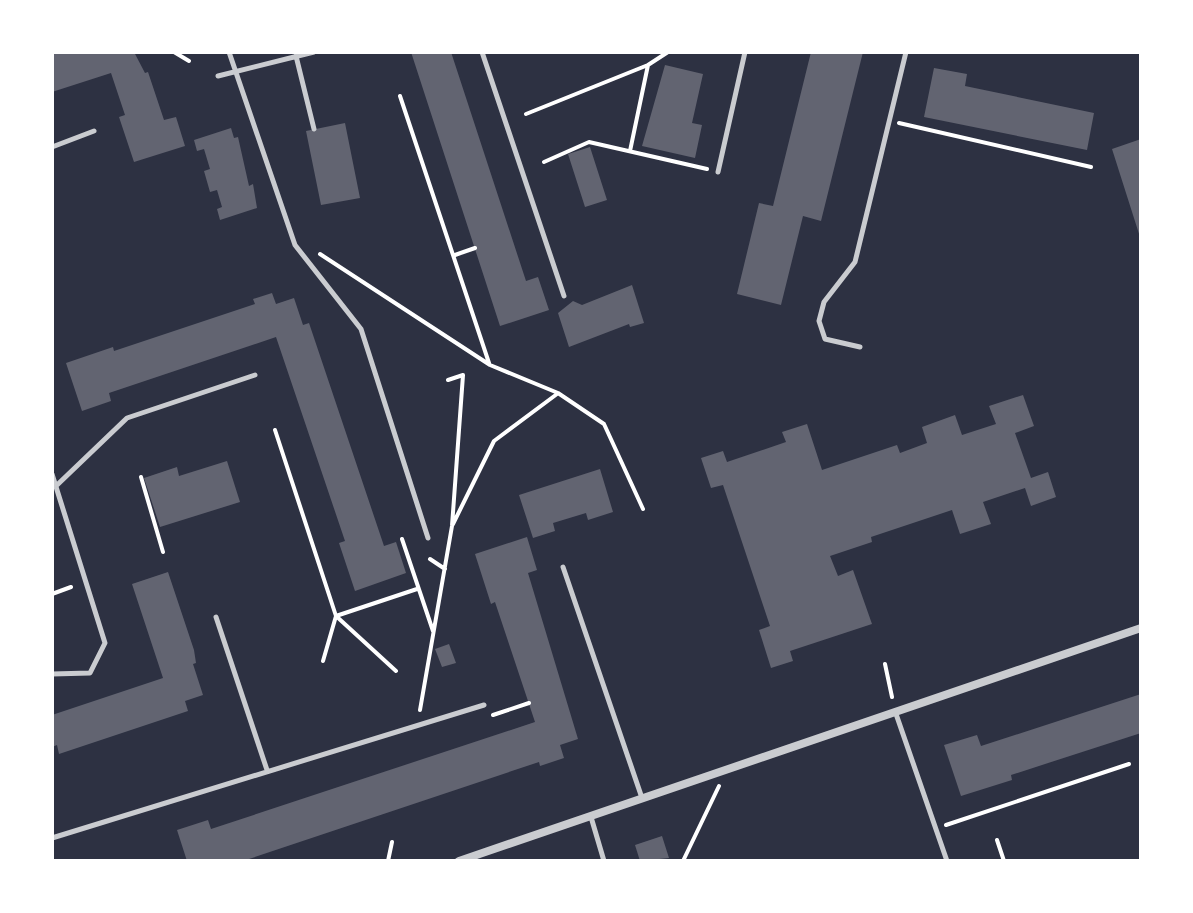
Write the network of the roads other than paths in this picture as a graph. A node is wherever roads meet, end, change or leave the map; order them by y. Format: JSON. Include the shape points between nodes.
{"nodes":[{"id":1,"x":229,"y":52,"type":"edge"},
{"id":2,"x":314,"y":52,"type":"edge"},
{"id":3,"x":482,"y":52,"type":"edge"},
{"id":4,"x":745,"y":52,"type":"edge"},
{"id":5,"x":906,"y":52,"type":"edge"},
{"id":6,"x":296,"y":56,"type":"junction"},
{"id":7,"x":235,"y":72,"type":"junction"},
{"id":8,"x":218,"y":76,"type":"dead end"},
{"id":9,"x":314,"y":129,"type":"dead end"},
{"id":10,"x":94,"y":131,"type":"dead end"},
{"id":11,"x":52,"y":147,"type":"edge"},
{"id":12,"x":718,"y":172,"type":"road end"},
{"id":13,"x":564,"y":296,"type":"dead end"},
{"id":14,"x":860,"y":347,"type":"dead end"},
{"id":15,"x":255,"y":375,"type":"dead end"},
{"id":16,"x":52,"y":474,"type":"edge"},
{"id":17,"x":56,"y":486,"type":"junction"},
{"id":18,"x":428,"y":538,"type":"dead end"},
{"id":19,"x":563,"y":567,"type":"dead end"},
{"id":20,"x":216,"y":617,"type":"dead end"},
{"id":21,"x":1141,"y":628,"type":"edge"},
{"id":22,"x":52,"y":674,"type":"edge"},
{"id":23,"x":484,"y":705,"type":"dead end"},
{"id":24,"x":895,"y":711,"type":"junction"},
{"id":25,"x":267,"y":770,"type":"junction"},
{"id":26,"x":642,"y":798,"type":"junction"},
{"id":27,"x":591,"y":817,"type":"junction"},
{"id":28,"x":52,"y":838,"type":"edge"},
{"id":29,"x":459,"y":861,"type":"edge"},
{"id":30,"x":604,"y":861,"type":"edge"},
{"id":31,"x":947,"y":861,"type":"edge"}],
"edges":[{"from":1,"to":7,"type":"lane"},
{"from":2,"to":6,"type":"lane"},
{"from":3,"to":13,"type":"lane"},
{"from":4,"to":12,"type":"lane"},
{"from":5,"to":14,"type":"lane","via":[[855,262],[824,302],[819,321],[825,339]]},
{"from":6,"to":7,"type":"lane"},
{"from":6,"to":9,"type":"lane"},
{"from":7,"to":8,"type":"lane"},
{"from":7,"to":18,"type":"lane","via":[[295,245],[361,329]]},
{"from":10,"to":11,"type":"lane"},
{"from":15,"to":17,"type":"lane","via":[[127,418]]},
{"from":16,"to":17,"type":"lane"},
{"from":17,"to":22,"type":"lane","via":[[105,643],[90,673]]},
{"from":19,"to":26,"type":"lane"},
{"from":20,"to":25,"type":"lane"},
{"from":21,"to":24,"type":"street"},
{"from":23,"to":25,"type":"lane"},
{"from":24,"to":26,"type":"street"},
{"from":24,"to":31,"type":"lane"},
{"from":25,"to":28,"type":"lane"},
{"from":26,"to":27,"type":"street"},
{"from":27,"to":29,"type":"street"},
{"from":27,"to":30,"type":"lane"}]}
